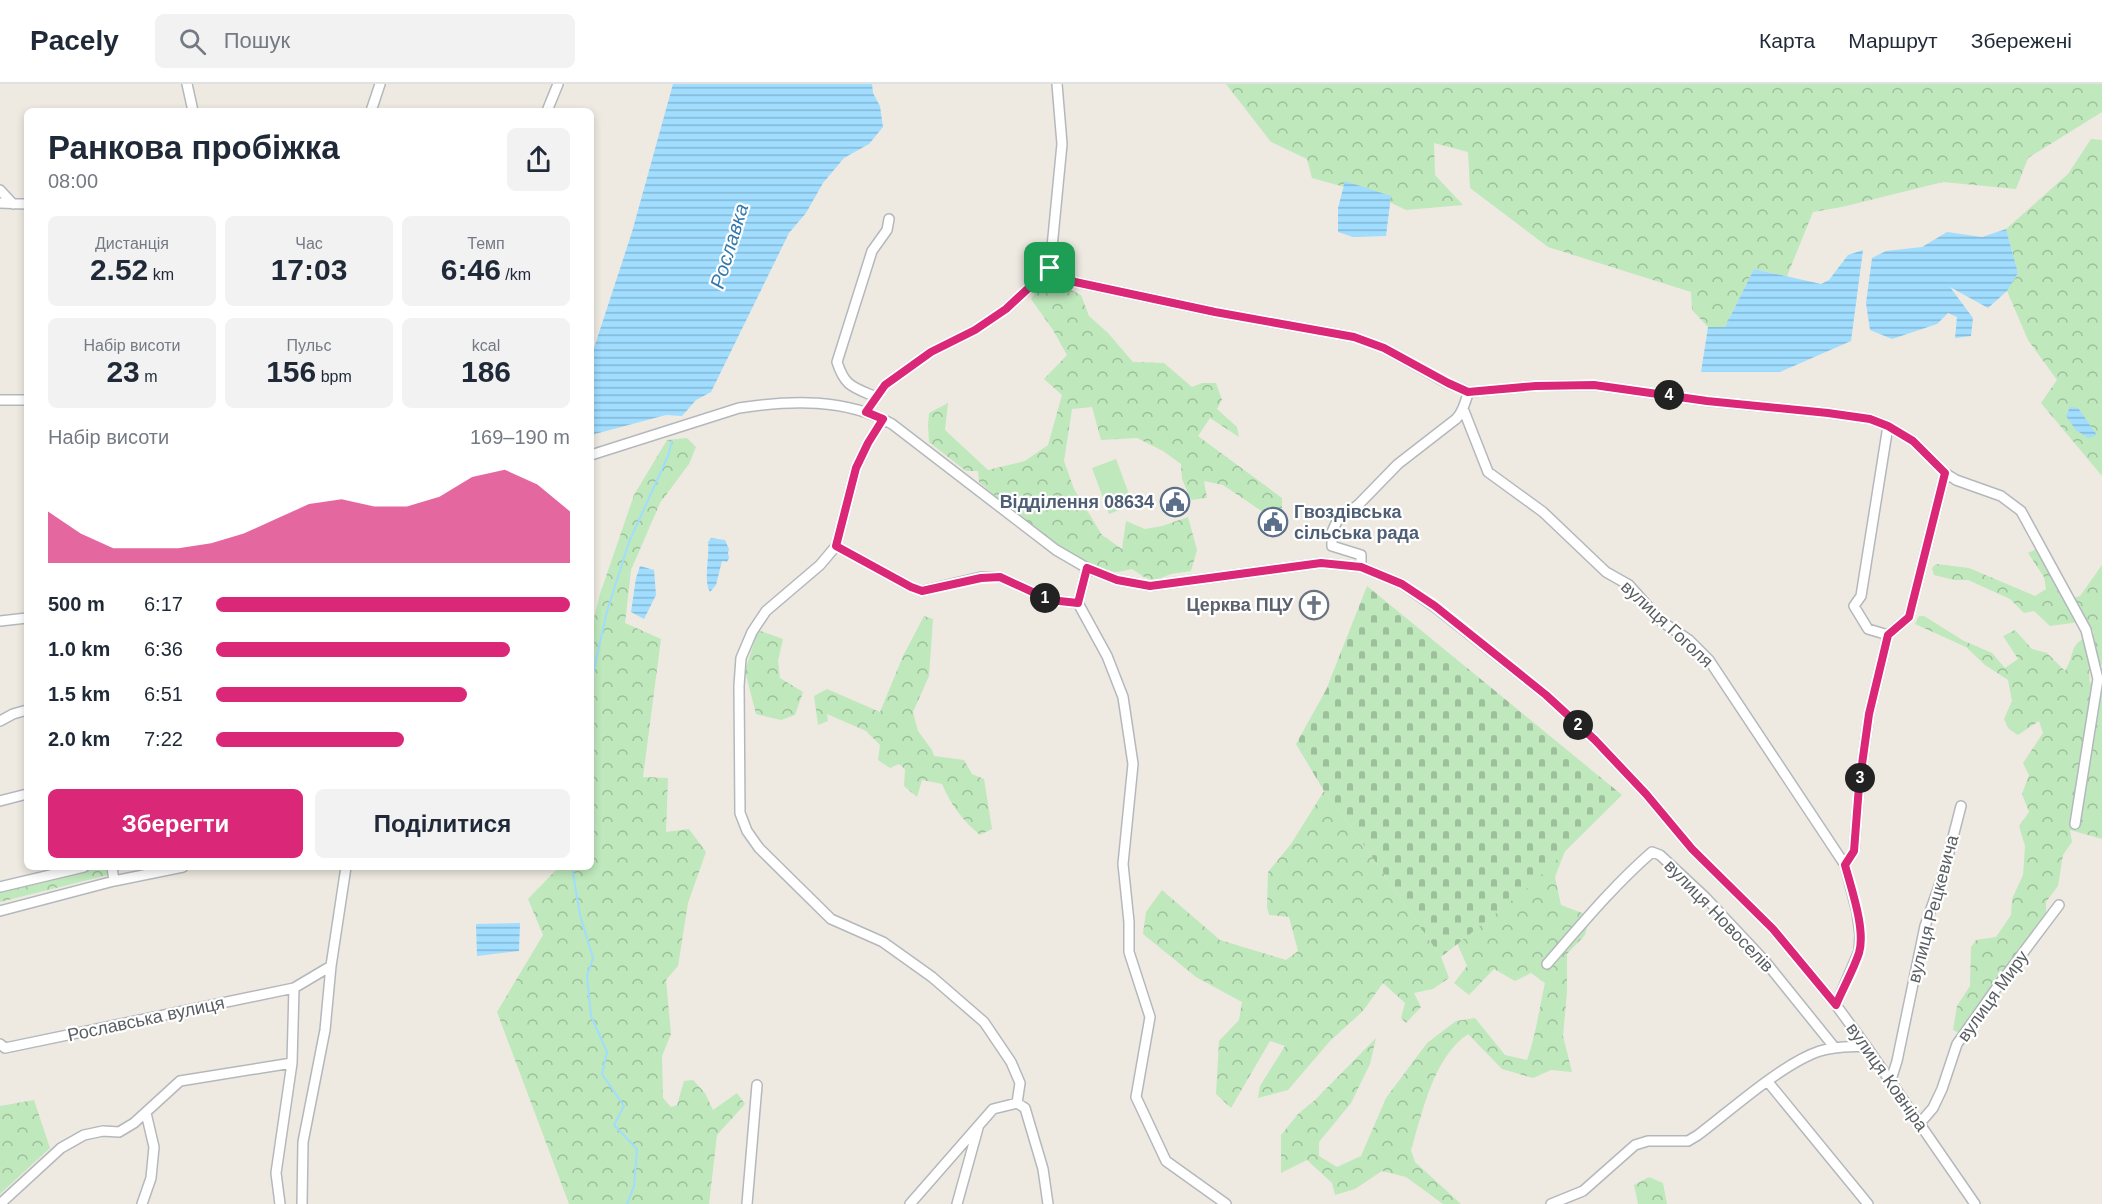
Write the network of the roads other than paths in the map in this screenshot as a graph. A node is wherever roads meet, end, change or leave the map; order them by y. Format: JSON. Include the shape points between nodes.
{"nodes":[{"id":1,"x":187,"y":84,"type":"edge"},
{"id":2,"x":380,"y":84,"type":"edge"},
{"id":3,"x":558,"y":84,"type":"edge"},
{"id":4,"x":1057,"y":84,"type":"edge"},
{"id":5,"x":192,"y":108,"type":"edge"},
{"id":6,"x":372,"y":108,"type":"edge"},
{"id":7,"x":548,"y":108,"type":"edge"},
{"id":8,"x":0,"y":190,"type":"edge"},
{"id":9,"x":0,"y":203,"type":"edge"},
{"id":10,"x":13,"y":204,"type":"junction"},
{"id":11,"x":24,"y":204,"type":"edge"},
{"id":12,"x":889,"y":219,"type":"dead end"},
{"id":13,"x":1050,"y":268,"type":"junction"},
{"id":14,"x":1468,"y":392,"type":"junction"},
{"id":15,"x":876,"y":397,"type":"junction"},
{"id":16,"x":0,"y":400,"type":"edge"},
{"id":17,"x":24,"y":400,"type":"edge"},
{"id":18,"x":1464,"y":411,"type":"junction"},
{"id":19,"x":866,"y":412,"type":"junction"},
{"id":20,"x":883,"y":419,"type":"junction"},
{"id":21,"x":1888,"y":426,"type":"junction"},
{"id":22,"x":594,"y":454,"type":"edge"},
{"id":23,"x":1945,"y":473,"type":"junction"},
{"id":24,"x":836,"y":546,"type":"junction"},
{"id":25,"x":1361,"y":567,"type":"junction"},
{"id":26,"x":1087,"y":568,"type":"junction"},
{"id":27,"x":1078,"y":603,"type":"junction"},
{"id":28,"x":24,"y":618,"type":"edge"},
{"id":29,"x":0,"y":621,"type":"edge"},
{"id":30,"x":1888,"y":635,"type":"junction"},
{"id":31,"x":24,"y":711,"type":"edge"},
{"id":32,"x":0,"y":721,"type":"edge"},
{"id":33,"x":24,"y":795,"type":"edge"},
{"id":34,"x":0,"y":801,"type":"edge"},
{"id":35,"x":1961,"y":806,"type":"dead end"},
{"id":36,"x":2075,"y":824,"type":"dead end"},
{"id":37,"x":1845,"y":865,"type":"junction"},
{"id":38,"x":71,"y":870,"type":"edge"},
{"id":39,"x":112,"y":870,"type":"edge"},
{"id":40,"x":168,"y":870,"type":"edge"},
{"id":41,"x":346,"y":870,"type":"edge"},
{"id":42,"x":114,"y":881,"type":"junction"},
{"id":43,"x":0,"y":886,"type":"edge"},
{"id":44,"x":2059,"y":905,"type":"dead end"},
{"id":45,"x":0,"y":911,"type":"edge"},
{"id":46,"x":1547,"y":964,"type":"dead end"},
{"id":47,"x":331,"y":966,"type":"junction"},
{"id":48,"x":294,"y":988,"type":"junction"},
{"id":49,"x":1836,"y":1005,"type":"junction"},
{"id":50,"x":0,"y":1044,"type":"edge"},
{"id":51,"x":1866,"y":1046,"type":"junction"},
{"id":52,"x":1835,"y":1048,"type":"junction"},
{"id":53,"x":292,"y":1063,"type":"junction"},
{"id":54,"x":1768,"y":1082,"type":"junction"},
{"id":55,"x":1890,"y":1083,"type":"junction"},
{"id":56,"x":756,"y":1085,"type":"dead end"},
{"id":57,"x":1017,"y":1103,"type":"junction"},
{"id":58,"x":146,"y":1113,"type":"junction"},
{"id":59,"x":1920,"y":1123,"type":"junction"},
{"id":60,"x":978,"y":1126,"type":"junction"},
{"id":61,"x":0,"y":1204,"type":"edge"},
{"id":62,"x":142,"y":1204,"type":"edge"},
{"id":63,"x":280,"y":1204,"type":"edge"},
{"id":64,"x":302,"y":1204,"type":"edge"},
{"id":65,"x":747,"y":1204,"type":"edge"},
{"id":66,"x":910,"y":1204,"type":"edge"},
{"id":67,"x":957,"y":1204,"type":"edge"},
{"id":68,"x":1048,"y":1204,"type":"edge"},
{"id":69,"x":1227,"y":1204,"type":"edge"},
{"id":70,"x":1551,"y":1204,"type":"edge"},
{"id":71,"x":1868,"y":1204,"type":"edge"},
{"id":72,"x":1975,"y":1204,"type":"edge"}],
"edges":[{"from":1,"to":5,"type":"street"},
{"from":2,"to":6,"type":"street"},
{"from":3,"to":7,"type":"street"},
{"from":4,"to":13,"type":"street","via":[[1062,144]]},
{"from":8,"to":10,"type":"street"},
{"from":9,"to":10,"type":"street"},
{"from":10,"to":11,"type":"street"},
{"from":12,"to":15,"type":"street","via":[[887,230],[872,251],[837,362],[842,378]]},
{"from":13,"to":14,"type":"street","via":[[1075,282],[1354,337],[1384,348]]},
{"from":13,"to":15,"type":"street","via":[[1006,309],[931,352],[885,385]]},
{"from":14,"to":18,"type":"street"},
{"from":14,"to":21,"type":"street","via":[[1594,385],[1828,413],[1870,419]]},
{"from":15,"to":19,"type":"street"},
{"from":16,"to":17,"type":"street"},
{"from":18,"to":25,"type":"street","via":[[1398,464],[1337,521],[1332,546],[1361,555]]},
{"from":18,"to":37,"type":"street","name":"вулиця Гоголя","via":[[1488,472],[1543,512],[1606,572],[1629,585],[1661,621],[1709,660]]},
{"from":19,"to":20,"type":"street","name":"вулиця Ковніра"},
{"from":19,"to":22,"type":"street","name":"вулиця Ковніра","via":[[822,403],[758,405]]},
{"from":20,"to":24,"type":"street","via":[[856,468]]},
{"from":20,"to":26,"type":"street","name":"вулиця Ковніра","via":[[1056,550]]},
{"from":21,"to":23,"type":"street","via":[[1913,441]]},
{"from":21,"to":30,"type":"street","via":[[1862,596],[1854,606],[1868,629]]},
{"from":23,"to":30,"type":"street","via":[[1909,617]]},
{"from":23,"to":36,"type":"street","via":[[2001,496],[2021,512],[2086,630],[2098,679]]},
{"from":24,"to":27,"type":"street","via":[[922,591],[1000,577],[1050,600]]},
{"from":24,"to":57,"type":"street","via":[[820,565],[766,610],[741,657],[740,813],[759,848],[831,919],[883,942],[984,1022],[1020,1083]]},
{"from":25,"to":26,"type":"street","name":"вулиця Ковніра","via":[[1321,563],[1150,586],[1117,580]]},
{"from":25,"to":49,"type":"street","name":"вулиця Ковніра","via":[[1402,584],[1443,613],[1546,695],[1595,740],[1692,849],[1773,929]]},
{"from":26,"to":27,"type":"street"},
{"from":27,"to":69,"type":"street","via":[[1124,697],[1133,764],[1123,864],[1129,952],[1150,1017],[1136,1097],[1166,1161]]},
{"from":28,"to":29,"type":"street"},
{"from":30,"to":37,"type":"street","via":[[1869,714],[1854,851]]},
{"from":31,"to":32,"type":"street"},
{"from":33,"to":34,"type":"street"},
{"from":35,"to":55,"type":"street","name":"вулиця Рецкевича","via":[[1925,926]]},
{"from":37,"to":49,"type":"street","name":"вулиця Гоголя","via":[[1857,912],[1859,951]]},
{"from":38,"to":43,"type":"street"},
{"from":39,"to":42,"type":"street"},
{"from":40,"to":42,"type":"street"},
{"from":41,"to":47,"type":"street"},
{"from":42,"to":45,"type":"street"},
{"from":44,"to":59,"type":"street","name":"вулиця Миру","via":[[1957,1044],[1942,1089]]},
{"from":46,"to":52,"type":"street","name":"вулиця Новоселів","via":[[1602,900],[1652,852],[1706,898],[1764,960]]},
{"from":47,"to":48,"type":"street","name":"Рославська вулиця"},
{"from":47,"to":64,"type":"street","via":[[325,1030],[303,1142]]},
{"from":48,"to":50,"type":"street","name":"Рославська вулиця","via":[[5,1048]]},
{"from":48,"to":53,"type":"street"},
{"from":49,"to":51,"type":"street","name":"вулиця Ковніра"},
{"from":51,"to":52,"type":"street"},
{"from":51,"to":55,"type":"street","name":"вулиця Ковніра"},
{"from":52,"to":54,"type":"street","via":[[1807,1056]]},
{"from":53,"to":58,"type":"street","via":[[180,1081]]},
{"from":53,"to":63,"type":"street","via":[[276,1173]]},
{"from":54,"to":70,"type":"street","via":[[1688,1141],[1635,1145],[1583,1191]]},
{"from":54,"to":71,"type":"street"},
{"from":55,"to":59,"type":"street","name":"вулиця Ковніра"},
{"from":56,"to":65,"type":"street"},
{"from":57,"to":60,"type":"street","via":[[993,1109]]},
{"from":57,"to":68,"type":"street","via":[[1025,1108],[1043,1169]]},
{"from":58,"to":61,"type":"street","via":[[119,1132],[84,1136],[61,1148]]},
{"from":58,"to":62,"type":"street","via":[[154,1147]]},
{"from":59,"to":72,"type":"street","name":"вулиця Ковніра"},
{"from":60,"to":66,"type":"street"},
{"from":60,"to":67,"type":"street"}]}
